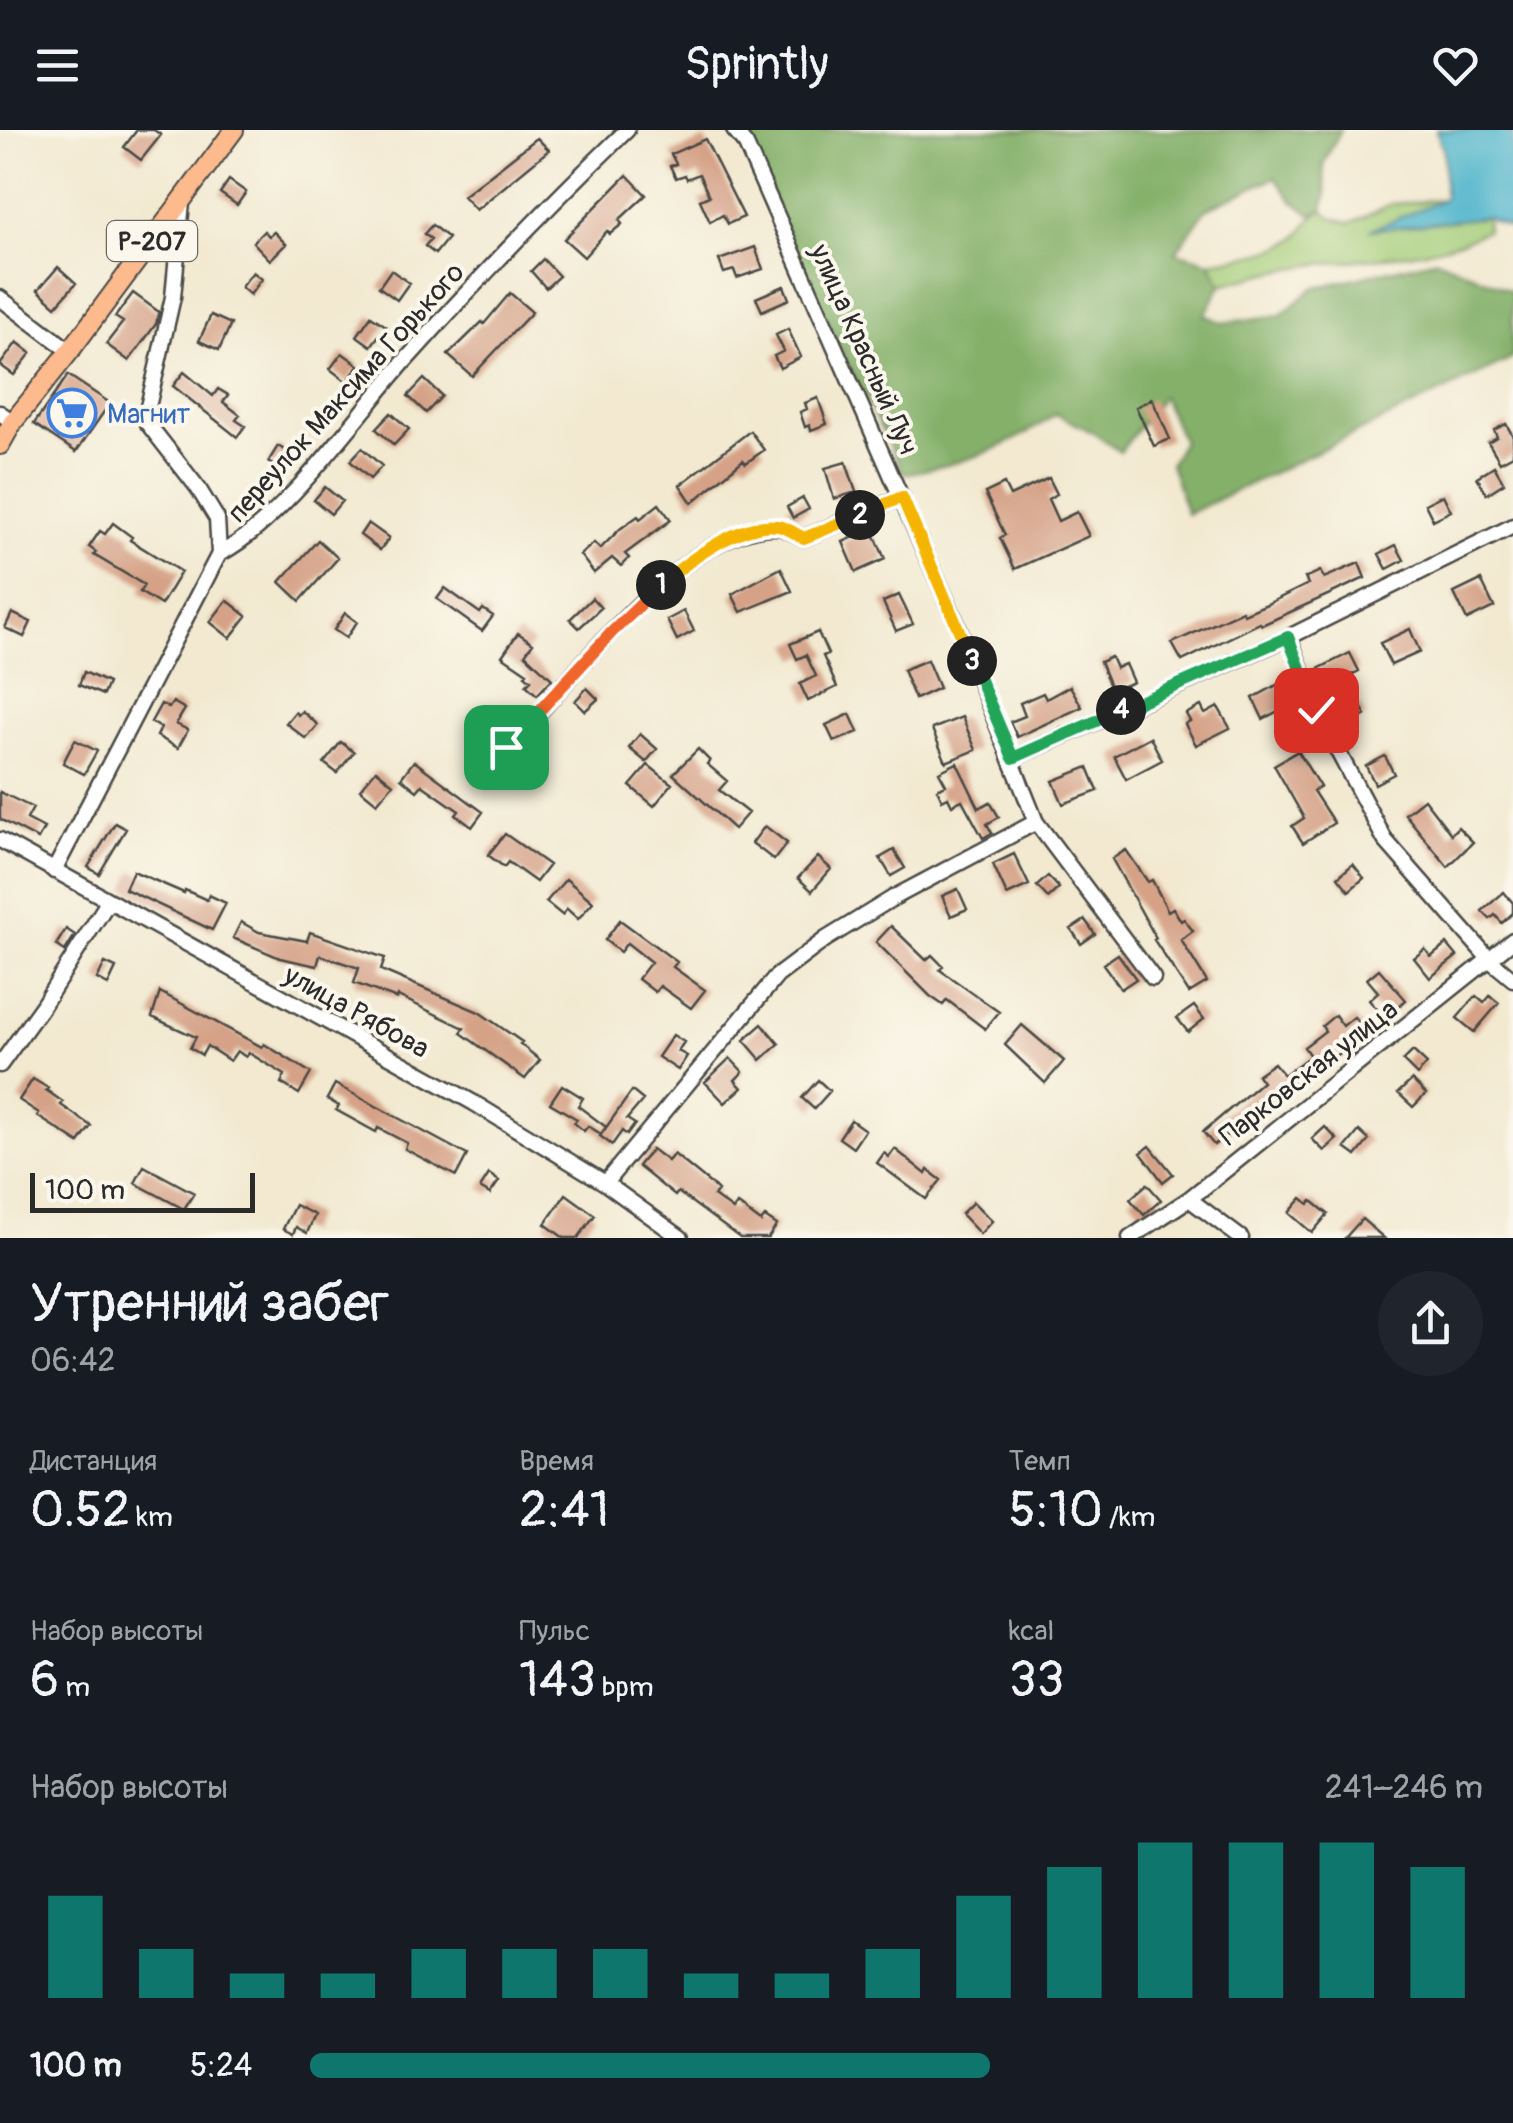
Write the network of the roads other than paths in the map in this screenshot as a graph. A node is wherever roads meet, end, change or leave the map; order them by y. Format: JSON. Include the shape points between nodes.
{"nodes":[{"id":1,"x":627,"y":130,"type":"edge"},
{"id":2,"x":734,"y":130,"type":"edge"},
{"id":3,"x":228,"y":132,"type":"edge"},
{"id":4,"x":182,"y":202,"type":"junction"},
{"id":5,"x":0,"y":298,"type":"edge"},
{"id":6,"x":70,"y":351,"type":"junction"},
{"id":7,"x":7,"y":417,"type":"edge"},
{"id":8,"x":0,"y":445,"type":"edge"},
{"id":9,"x":902,"y":497,"type":"junction"},
{"id":10,"x":1513,"y":517,"type":"edge"},
{"id":11,"x":1506,"y":529,"type":"edge"},
{"id":12,"x":220,"y":554,"type":"junction"},
{"id":13,"x":1288,"y":637,"type":"junction"},
{"id":14,"x":506,"y":747,"type":"dead end"},
{"id":15,"x":1013,"y":758,"type":"junction"},
{"id":16,"x":1036,"y":822,"type":"junction"},
{"id":17,"x":0,"y":840,"type":"edge"},
{"id":18,"x":54,"y":870,"type":"junction"},
{"id":19,"x":108,"y":902,"type":"junction"},
{"id":20,"x":1513,"y":940,"type":"edge"},
{"id":21,"x":1490,"y":960,"type":"junction"},
{"id":22,"x":1152,"y":978,"type":"dead end"},
{"id":23,"x":1513,"y":979,"type":"edge"},
{"id":24,"x":0,"y":1065,"type":"edge"},
{"id":25,"x":604,"y":1183,"type":"junction"},
{"id":26,"x":1188,"y":1199,"type":"junction"},
{"id":27,"x":681,"y":1238,"type":"edge"},
{"id":28,"x":1130,"y":1238,"type":"edge"},
{"id":29,"x":1241,"y":1238,"type":"edge"}],
"edges":[{"from":1,"to":12,"type":"street","name":"переулок Максима Горького","via":[[406,360],[288,496],[243,542]]},
{"from":2,"to":9,"type":"street","name":"улица Красный Луч","via":[[768,192]]},
{"from":3,"to":4,"type":"main road","number":"Р-207"},
{"from":4,"to":6,"type":"main road","number":"Р-207"},
{"from":4,"to":12,"type":"street","via":[[173,296],[145,420],[216,518]]},
{"from":5,"to":6,"type":"street"},
{"from":6,"to":7,"type":"main road","number":"Р-207"},
{"from":7,"to":8,"type":"main road","number":"Р-207"},
{"from":9,"to":14,"type":"street","via":[[804,538],[780,526],[740,531],[678,570]]},
{"from":9,"to":15,"type":"street","name":"улица Красный Луч"},
{"from":10,"to":11,"type":"street"},
{"from":11,"to":13,"type":"street"},
{"from":12,"to":18,"type":"street","name":"переулок Максима Горького"},
{"from":13,"to":15,"type":"street"},
{"from":13,"to":21,"type":"street","via":[[1316,710],[1386,840]]},
{"from":15,"to":16,"type":"street","name":"улица Красный Луч"},
{"from":16,"to":22,"type":"street","name":"улица Красный Луч"},
{"from":16,"to":25,"type":"street","via":[[892,898],[777,976]]},
{"from":17,"to":18,"type":"street","name":"улица Рябова"},
{"from":18,"to":19,"type":"street","name":"улица Рябова"},
{"from":19,"to":24,"type":"street"},
{"from":19,"to":25,"type":"street","name":"улица Рябова","via":[[474,1103]]},
{"from":20,"to":21,"type":"street","name":"Парковская улица"},
{"from":21,"to":23,"type":"street"},
{"from":21,"to":26,"type":"street","name":"Парковская улица"},
{"from":25,"to":27,"type":"street","name":"улица Рябова"},
{"from":26,"to":28,"type":"street","name":"Парковская улица"},
{"from":26,"to":29,"type":"street"}]}
